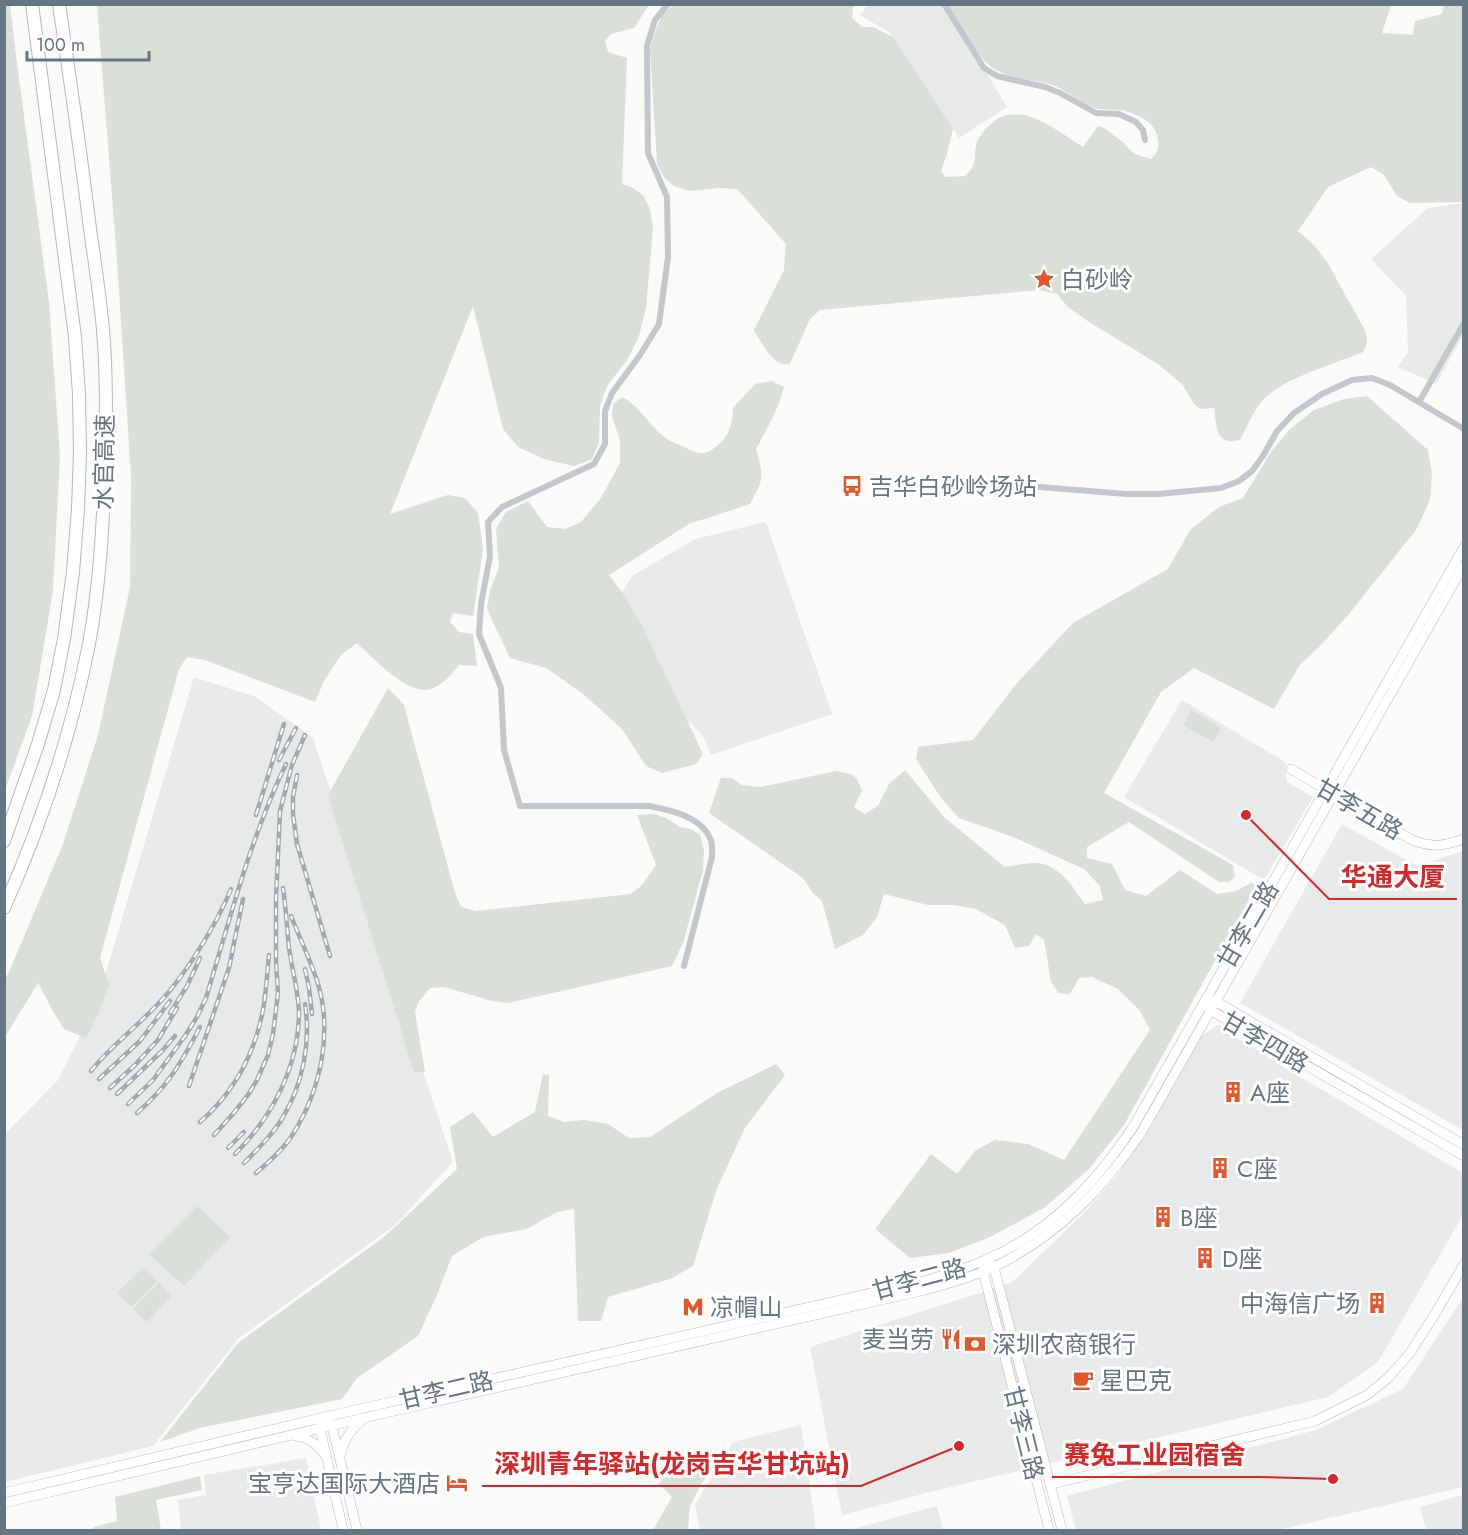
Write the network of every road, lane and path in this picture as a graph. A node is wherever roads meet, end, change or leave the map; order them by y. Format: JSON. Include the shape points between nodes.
{"nodes":[{"id":1,"x":32,"y":4,"type":"edge"},
{"id":2,"x":59,"y":4,"type":"edge"},
{"id":3,"x":668,"y":4,"type":"edge"},
{"id":4,"x":944,"y":4,"type":"edge"},
{"id":5,"x":1145,"y":140,"type":"dead end"},
{"id":6,"x":1464,"y":323,"type":"edge"},
{"id":7,"x":1419,"y":402,"type":"junction"},
{"id":8,"x":1464,"y":429,"type":"edge"},
{"id":9,"x":992,"y":483,"type":"dead end"},
{"id":10,"x":1464,"y":547,"type":"edge"},
{"id":11,"x":1464,"y":565,"type":"edge"},
{"id":12,"x":1291,"y":769,"type":"dead end"},
{"id":13,"x":1329,"y":792,"type":"junction"},
{"id":14,"x":1464,"y":839,"type":"edge"},
{"id":15,"x":4,"y":841,"type":"edge"},
{"id":16,"x":4,"y":908,"type":"edge"},
{"id":17,"x":684,"y":966,"type":"dead end"},
{"id":18,"x":1210,"y":1001,"type":"junction"},
{"id":19,"x":1210,"y":1010,"type":"junction"},
{"id":20,"x":1464,"y":1145,"type":"edge"},
{"id":21,"x":1464,"y":1156,"type":"edge"},
{"id":22,"x":986,"y":1260,"type":"junction"},
{"id":23,"x":1464,"y":1264,"type":"edge"},
{"id":24,"x":994,"y":1267,"type":"junction"},
{"id":25,"x":983,"y":1272,"type":"junction"},
{"id":26,"x":324,"y":1418,"type":"junction"},
{"id":27,"x":363,"y":1419,"type":"junction"},
{"id":28,"x":332,"y":1426,"type":"junction"},
{"id":29,"x":320,"y":1428,"type":"junction"},
{"id":30,"x":289,"y":1436,"type":"junction"},
{"id":31,"x":339,"y":1458,"type":"junction"},
{"id":32,"x":327,"y":1459,"type":"junction"},
{"id":33,"x":1052,"y":1484,"type":"dead end"},
{"id":34,"x":4,"y":1493,"type":"edge"},
{"id":35,"x":4,"y":1503,"type":"edge"},
{"id":36,"x":343,"y":1530,"type":"edge"},
{"id":37,"x":357,"y":1530,"type":"edge"},
{"id":38,"x":1049,"y":1530,"type":"edge"},
{"id":39,"x":1062,"y":1530,"type":"edge"}],
"edges":[{"from":1,"to":15,"type":"highway","name":"水官高速","via":[[75,337],[80,452],[73,572],[64,639],[38,744]]},
{"from":2,"to":16,"type":"highway","name":"水官高速","via":[[103,332],[103,512],[89,642],[78,695],[44,811]]},
{"from":3,"to":17,"type":"street","via":[[655,20],[647,46],[648,153],[667,197],[668,257],[659,324],[612,393],[605,411],[605,444],[594,464],[502,507],[488,522],[490,556],[479,634],[501,688],[504,750],[520,806],[649,806],[670,810],[702,826],[711,840],[712,857]]},
{"from":4,"to":5,"type":"street","via":[[984,68],[997,76],[1060,93],[1096,113],[1119,114],[1136,122]]},
{"from":6,"to":7,"type":"street"},
{"from":7,"to":8,"type":"street"},
{"from":7,"to":9,"type":"street","via":[[1372,378],[1352,380],[1294,413],[1277,431],[1252,471],[1221,488],[1126,494]]},
{"from":10,"to":13,"type":"main road","name":"甘李二路"},
{"from":11,"to":13,"type":"main road","name":"甘李二路"},
{"from":12,"to":13,"type":"main road","name":"甘李五路"},
{"from":13,"to":14,"type":"main road","name":"甘李五路","via":[[1422,844],[1445,845]]},
{"from":13,"to":18,"type":"main road","name":"甘李二路"},
{"from":18,"to":19,"type":"main road","name":"甘李二路"},
{"from":18,"to":20,"type":"main road","name":"甘李四路"},
{"from":18,"to":22,"type":"main road","name":"甘李二路","via":[[1133,1128],[1093,1181],[1040,1229]]},
{"from":19,"to":21,"type":"main road","name":"甘李四路"},
{"from":19,"to":24,"type":"main road","name":"甘李二路","via":[[1141,1133],[1099,1188],[1046,1236]]},
{"from":22,"to":24,"type":"main road"},
{"from":22,"to":25,"type":"main road","name":"甘李三路"},
{"from":22,"to":26,"type":"main road","name":"甘李二路","via":[[924,1281]]},
{"from":23,"to":33,"type":"main road","via":[[1410,1353],[1367,1395],[1315,1421]]},
{"from":24,"to":25,"type":"main road","name":"甘李二路"},
{"from":24,"to":39,"type":"main road","name":"甘李三路"},
{"from":25,"to":27,"type":"main road","name":"甘李二路","via":[[925,1290]]},
{"from":25,"to":38,"type":"main road","name":"甘李三路"},
{"from":26,"to":28,"type":"main road"},
{"from":26,"to":29,"type":"main road"},
{"from":26,"to":34,"type":"main road","name":"甘李二路"},
{"from":27,"to":28,"type":"main road","name":"甘李二路"},
{"from":27,"to":31,"type":"main road","via":[[346,1437]]},
{"from":28,"to":29,"type":"main road","name":"甘李二路"},
{"from":28,"to":31,"type":"main road"},
{"from":29,"to":30,"type":"main road","name":"甘李二路"},
{"from":29,"to":32,"type":"main road"},
{"from":30,"to":32,"type":"main road","via":[[312,1442]]},
{"from":30,"to":35,"type":"main road","name":"甘李二路"},
{"from":31,"to":37,"type":"main road"},
{"from":32,"to":36,"type":"main road"}]}
